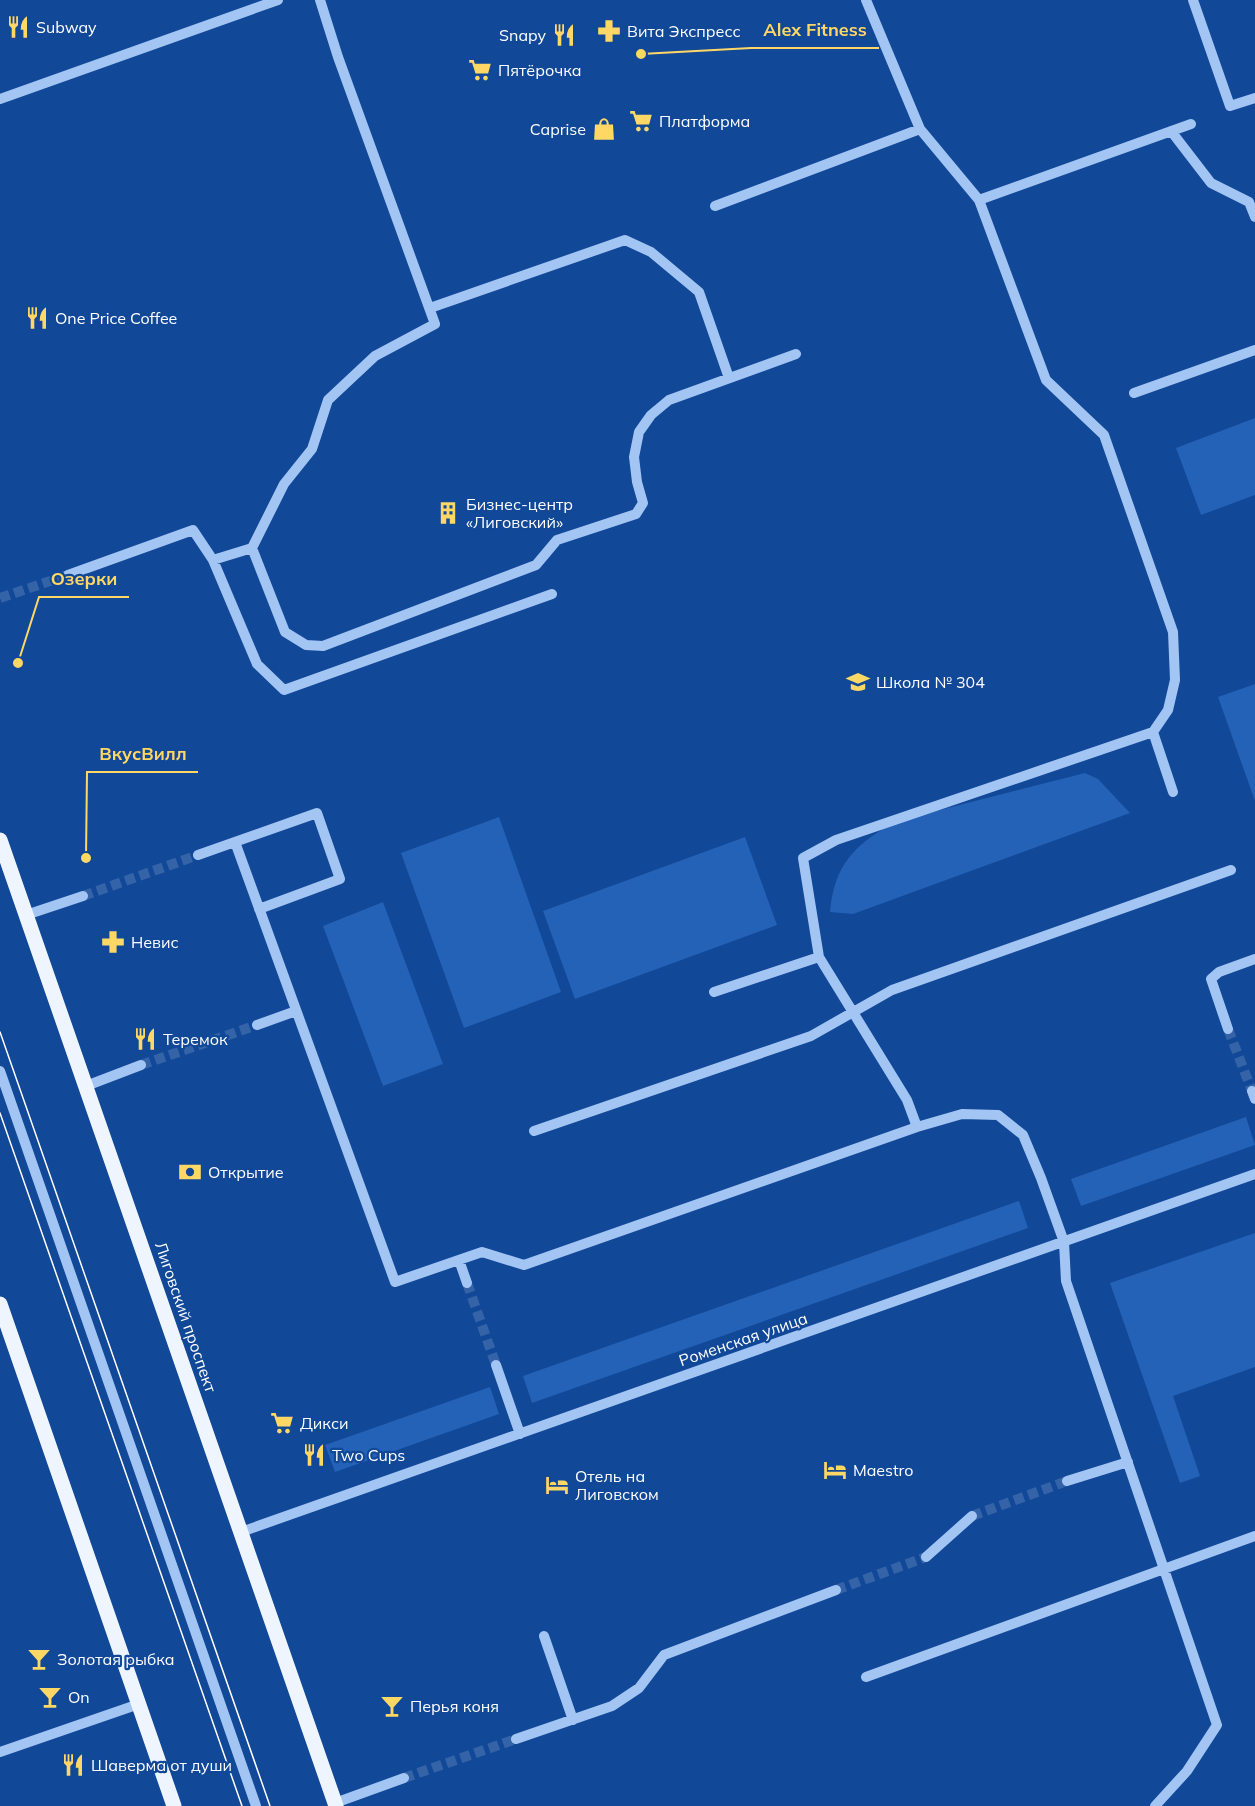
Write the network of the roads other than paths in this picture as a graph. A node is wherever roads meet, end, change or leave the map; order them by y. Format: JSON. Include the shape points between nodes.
{"nodes":[{"id":1,"x":278,"y":0,"type":"edge"},
{"id":2,"x":320,"y":0,"type":"edge"},
{"id":3,"x":866,"y":0,"type":"edge"},
{"id":4,"x":1193,"y":0,"type":"edge"},
{"id":5,"x":1255,"y":98,"type":"edge"},
{"id":6,"x":0,"y":99,"type":"edge"},
{"id":7,"x":1191,"y":124,"type":"dead end"},
{"id":8,"x":920,"y":129,"type":"junction"},
{"id":9,"x":1171,"y":132,"type":"junction"},
{"id":10,"x":979,"y":200,"type":"junction"},
{"id":11,"x":715,"y":206,"type":"dead end"},
{"id":12,"x":1255,"y":217,"type":"edge"},
{"id":13,"x":430,"y":308,"type":"junction"},
{"id":14,"x":1255,"y":350,"type":"edge"},
{"id":15,"x":796,"y":354,"type":"dead end"},
{"id":16,"x":729,"y":378,"type":"junction"},
{"id":17,"x":1134,"y":393,"type":"dead end"},
{"id":18,"x":252,"y":548,"type":"junction"},
{"id":19,"x":213,"y":560,"type":"junction"},
{"id":20,"x":68,"y":575,"type":"tunnel mouth"},
{"id":21,"x":552,"y":594,"type":"dead end"},
{"id":22,"x":1153,"y":732,"type":"junction"},
{"id":23,"x":1173,"y":792,"type":"dead end"},
{"id":24,"x":0,"y":840,"type":"edge"},
{"id":25,"x":235,"y":842,"type":"junction"},
{"id":26,"x":198,"y":855,"type":"tunnel mouth"},
{"id":27,"x":1231,"y":870,"type":"dead end"},
{"id":28,"x":83,"y":896,"type":"tunnel mouth"},
{"id":29,"x":259,"y":909,"type":"junction"},
{"id":30,"x":26,"y":915,"type":"junction"},
{"id":31,"x":819,"y":957,"type":"junction"},
{"id":32,"x":1255,"y":959,"type":"edge"},
{"id":33,"x":714,"y":992,"type":"dead end"},
{"id":34,"x":296,"y":1011,"type":"junction"},
{"id":35,"x":853,"y":1012,"type":"junction"},
{"id":36,"x":257,"y":1025,"type":"tunnel mouth"},
{"id":37,"x":1228,"y":1029,"type":"tunnel mouth"},
{"id":38,"x":141,"y":1065,"type":"tunnel mouth"},
{"id":39,"x":0,"y":1071,"type":"edge"},
{"id":40,"x":86,"y":1086,"type":"junction"},
{"id":41,"x":917,"y":1127,"type":"junction"},
{"id":42,"x":534,"y":1131,"type":"dead end"},
{"id":43,"x":1255,"y":1174,"type":"edge"},
{"id":44,"x":1064,"y":1242,"type":"junction"},
{"id":45,"x":459,"y":1260,"type":"junction"},
{"id":46,"x":467,"y":1283,"type":"tunnel mouth"},
{"id":47,"x":0,"y":1304,"type":"edge"},
{"id":48,"x":496,"y":1365,"type":"tunnel mouth"},
{"id":49,"x":520,"y":1434,"type":"junction"},
{"id":50,"x":1128,"y":1462,"type":"junction"},
{"id":51,"x":1066,"y":1481,"type":"tunnel mouth"},
{"id":52,"x":972,"y":1516,"type":"tunnel mouth"},
{"id":53,"x":241,"y":1532,"type":"junction"},
{"id":54,"x":1255,"y":1536,"type":"edge"},
{"id":55,"x":926,"y":1557,"type":"tunnel mouth"},
{"id":56,"x":1164,"y":1569,"type":"junction"},
{"id":57,"x":836,"y":1590,"type":"tunnel mouth"},
{"id":58,"x":544,"y":1636,"type":"dead end"},
{"id":59,"x":866,"y":1677,"type":"dead end"},
{"id":60,"x":139,"y":1704,"type":"junction"},
{"id":61,"x":573,"y":1720,"type":"junction"},
{"id":62,"x":516,"y":1739,"type":"tunnel mouth"},
{"id":63,"x":0,"y":1752,"type":"edge"},
{"id":64,"x":404,"y":1778,"type":"tunnel mouth"},
{"id":65,"x":336,"y":1804,"type":"edge"},
{"id":66,"x":174,"y":1806,"type":"edge"},
{"id":67,"x":256,"y":1806,"type":"edge"},
{"id":68,"x":1155,"y":1806,"type":"edge"}],
"edges":[{"from":1,"to":6,"type":"street"},
{"from":2,"to":13,"type":"street"},
{"from":3,"to":8,"type":"street"},
{"from":4,"to":5,"type":"street","via":[[1230,106]]},
{"from":7,"to":9,"type":"street"},
{"from":8,"to":10,"type":"street"},
{"from":8,"to":11,"type":"street"},
{"from":9,"to":10,"type":"street"},
{"from":9,"to":12,"type":"street","via":[[1211,183],[1249,202]]},
{"from":10,"to":22,"type":"street","via":[[1046,380],[1104,435],[1173,632],[1175,680],[1168,710]]},
{"from":13,"to":16,"type":"street","via":[[625,240],[651,252],[699,292]]},
{"from":13,"to":18,"type":"street","via":[[435,324],[375,356],[328,400],[312,449],[284,484]]},
{"from":14,"to":17,"type":"street"},
{"from":15,"to":16,"type":"street"},
{"from":16,"to":18,"type":"street","via":[[669,400],[639,432],[634,457],[643,503],[636,514],[557,540],[536,565],[323,646],[306,645],[285,633]]},
{"from":18,"to":19,"type":"street"},
{"from":19,"to":20,"type":"street","via":[[193,530]]},
{"from":19,"to":21,"type":"street","via":[[257,664],[284,690]]},
{"from":22,"to":23,"type":"street"},
{"from":22,"to":31,"type":"street","via":[[836,840],[803,858]]},
{"from":24,"to":30,"type":"main road","name":"Лиговский проспект"},
{"from":25,"to":26,"type":"street"},
{"from":25,"to":29,"type":"street"},
{"from":25,"to":29,"type":"street","via":[[316,813],[321,824],[340,879]]},
{"from":27,"to":35,"type":"street","via":[[892,990]]},
{"from":28,"to":30,"type":"street"},
{"from":29,"to":34,"type":"street"},
{"from":30,"to":40,"type":"main road","name":"Лиговский проспект"},
{"from":31,"to":33,"type":"street"},
{"from":31,"to":35,"type":"street"},
{"from":32,"to":37,"type":"street","via":[[1219,972],[1211,979]]},
{"from":34,"to":36,"type":"street"},
{"from":34,"to":45,"type":"street","via":[[395,1282]]},
{"from":35,"to":41,"type":"street","via":[[907,1100]]},
{"from":35,"to":42,"type":"street","via":[[811,1036]]},
{"from":38,"to":40,"type":"street"},
{"from":39,"to":67,"type":"street"},
{"from":40,"to":53,"type":"main road","name":"Лиговский проспект"},
{"from":41,"to":44,"type":"street","via":[[962,1114],[998,1115],[1023,1135]]},
{"from":41,"to":45,"type":"street","via":[[524,1265],[482,1252]]},
{"from":43,"to":44,"type":"street","name":"Роменская улица"},
{"from":44,"to":49,"type":"street","name":"Роменская улица"},
{"from":44,"to":50,"type":"street","via":[[1066,1281]]},
{"from":45,"to":46,"type":"street"},
{"from":47,"to":60,"type":"main road"},
{"from":48,"to":49,"type":"street"},
{"from":49,"to":53,"type":"street","name":"Роменская улица"},
{"from":50,"to":51,"type":"street"},
{"from":50,"to":56,"type":"street"},
{"from":52,"to":55,"type":"street"},
{"from":53,"to":65,"type":"main road","name":"Лиговский проспект"},
{"from":54,"to":56,"type":"street"},
{"from":56,"to":59,"type":"street"},
{"from":56,"to":68,"type":"street","via":[[1217,1725],[1186,1771]]},
{"from":57,"to":61,"type":"street","via":[[663,1655],[639,1688],[612,1706]]},
{"from":58,"to":61,"type":"street"},
{"from":60,"to":63,"type":"street"},
{"from":60,"to":66,"type":"main road"},
{"from":61,"to":62,"type":"street"},
{"from":64,"to":65,"type":"street"}]}
